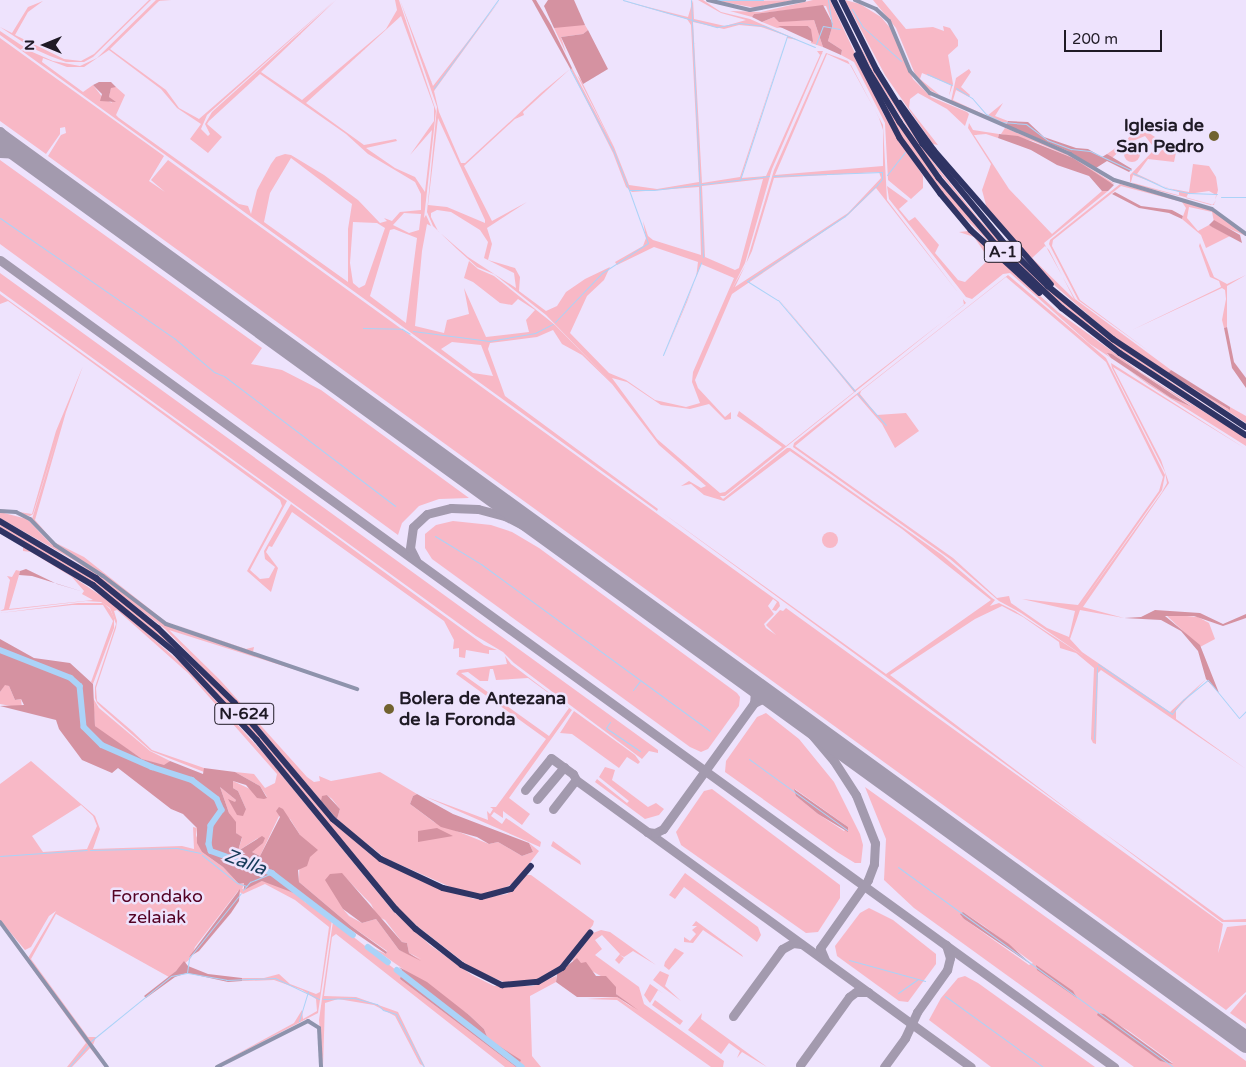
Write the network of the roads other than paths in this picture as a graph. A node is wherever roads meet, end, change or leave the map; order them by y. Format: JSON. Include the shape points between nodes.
{"nodes":[{"id":1,"x":708,"y":0,"type":"edge"},
{"id":2,"x":804,"y":0,"type":"edge"},
{"id":3,"x":834,"y":0,"type":"edge"},
{"id":4,"x":842,"y":0,"type":"edge"},
{"id":5,"x":854,"y":0,"type":"edge"},
{"id":6,"x":868,"y":2,"type":"edge"},
{"id":7,"x":1246,"y":234,"type":"edge"},
{"id":8,"x":1246,"y":427,"type":"edge"},
{"id":9,"x":1246,"y":435,"type":"edge"},
{"id":10,"x":0,"y":511,"type":"edge"},
{"id":11,"x":0,"y":521,"type":"edge"},
{"id":12,"x":0,"y":530,"type":"edge"},
{"id":13,"x":357,"y":689,"type":"dead end"},
{"id":14,"x":531,"y":866,"type":"dead end"},
{"id":15,"x":0,"y":922,"type":"edge"},
{"id":16,"x":590,"y":933,"type":"dead end"},
{"id":17,"x":107,"y":1067,"type":"edge"},
{"id":18,"x":217,"y":1067,"type":"edge"},
{"id":19,"x":321,"y":1067,"type":"edge"}],
"edges":[{"from":1,"to":2,"type":"street","via":[[750,10]]},
{"from":3,"to":9,"type":"highway","number":"A-1","via":[[886,100],[939,178],[1010,260],[1083,325],[1143,370]]},
{"from":4,"to":8,"type":"highway","via":[[877,70],[934,150],[1065,301],[1138,359]]},
{"from":5,"to":6,"type":"street"},
{"from":6,"to":7,"type":"street","via":[[889,21],[910,71],[930,93],[1070,154],[1114,180],[1212,208]]},
{"from":10,"to":13,"type":"street","via":[[16,512],[30,519],[55,545],[103,576],[166,624]]},
{"from":11,"to":14,"type":"highway","number":"N-624","via":[[96,578],[158,628],[235,703],[333,820],[381,859],[443,888],[481,897],[511,889]]},
{"from":12,"to":16,"type":"highway","number":"N-624","via":[[93,586],[176,653],[257,740],[396,909],[416,929],[467,968],[502,984],[538,982],[562,968]]},
{"from":15,"to":17,"type":"street"},
{"from":18,"to":19,"type":"street","via":[[308,1021],[319,1028]]}]}
